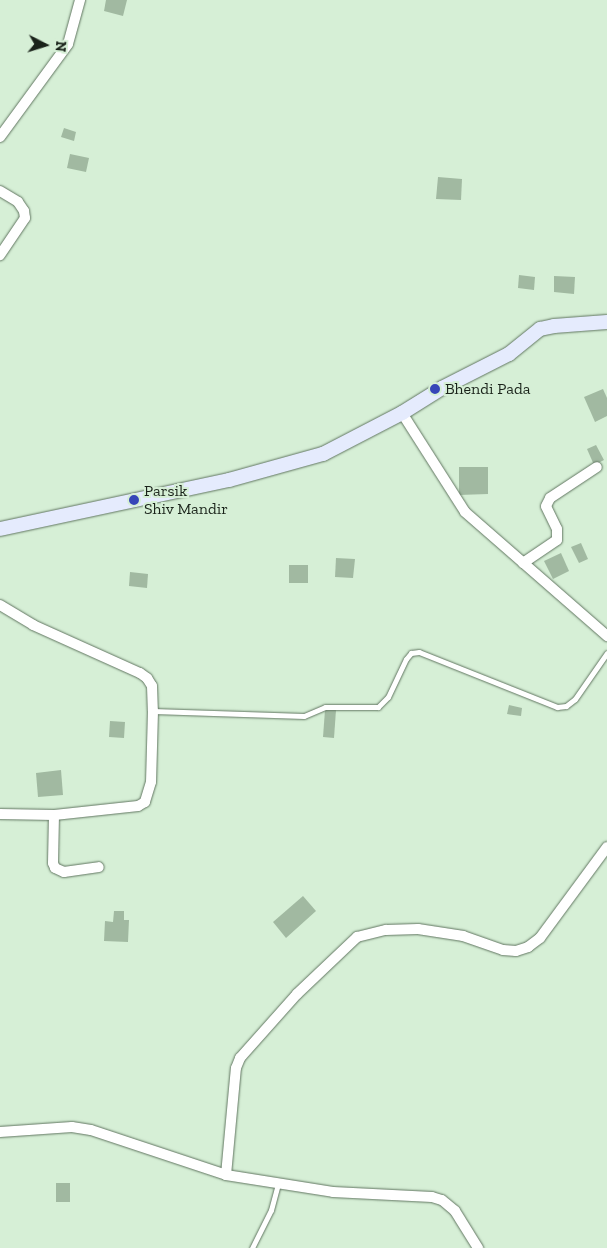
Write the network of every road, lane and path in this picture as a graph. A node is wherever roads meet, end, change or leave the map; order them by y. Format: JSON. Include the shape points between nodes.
{"nodes":[{"id":1,"x":80,"y":0,"type":"edge"},
{"id":2,"x":0,"y":138,"type":"edge"},
{"id":3,"x":0,"y":191,"type":"edge"},
{"id":4,"x":0,"y":255,"type":"edge"},
{"id":5,"x":607,"y":322,"type":"edge"},
{"id":6,"x":402,"y":413,"type":"junction"},
{"id":7,"x":597,"y":467,"type":"dead end"},
{"id":8,"x":0,"y":530,"type":"edge"},
{"id":9,"x":523,"y":564,"type":"junction"},
{"id":10,"x":0,"y":605,"type":"edge"},
{"id":11,"x":607,"y":636,"type":"edge"},
{"id":12,"x":607,"y":653,"type":"edge"},
{"id":13,"x":153,"y":711,"type":"junction"},
{"id":14,"x":0,"y":814,"type":"edge"},
{"id":15,"x":54,"y":815,"type":"junction"},
{"id":16,"x":607,"y":847,"type":"edge"},
{"id":17,"x":99,"y":867,"type":"dead end"},
{"id":18,"x":0,"y":1132,"type":"edge"},
{"id":19,"x":226,"y":1175,"type":"junction"},
{"id":20,"x":278,"y":1184,"type":"junction"},
{"id":21,"x":252,"y":1248,"type":"edge"},
{"id":22,"x":478,"y":1248,"type":"edge"}],
"edges":[{"from":1,"to":2,"type":"street","via":[[68,44]]},
{"from":3,"to":4,"type":"street","via":[[18,202],[25,218]]},
{"from":5,"to":6,"type":"street","via":[[540,329],[509,354],[442,388]]},
{"from":6,"to":8,"type":"street","via":[[323,454],[229,480]]},
{"from":6,"to":9,"type":"street","via":[[465,512]]},
{"from":7,"to":9,"type":"street","via":[[550,498],[546,506],[557,528],[557,540]]},
{"from":9,"to":11,"type":"street"},
{"from":10,"to":13,"type":"street","via":[[33,625],[140,672],[152,686]]},
{"from":12,"to":13,"type":"lane","via":[[575,699],[566,706],[557,707],[419,652],[411,653],[406,659],[388,697],[378,707],[325,707],[304,716]]},
{"from":13,"to":15,"type":"street","via":[[151,782],[145,802],[138,806]]},
{"from":14,"to":15,"type":"street"},
{"from":15,"to":17,"type":"street","via":[[55,868],[64,872]]},
{"from":16,"to":19,"type":"street","via":[[540,938],[528,947],[516,951],[503,950],[463,936],[418,929],[386,930],[357,938],[297,994],[240,1058],[236,1068]]},
{"from":18,"to":19,"type":"street","via":[[72,1127],[91,1130]]},
{"from":19,"to":20,"type":"street"},
{"from":20,"to":21,"type":"lane","via":[[271,1210]]},
{"from":20,"to":22,"type":"street","via":[[333,1192],[442,1200],[455,1211]]}]}
